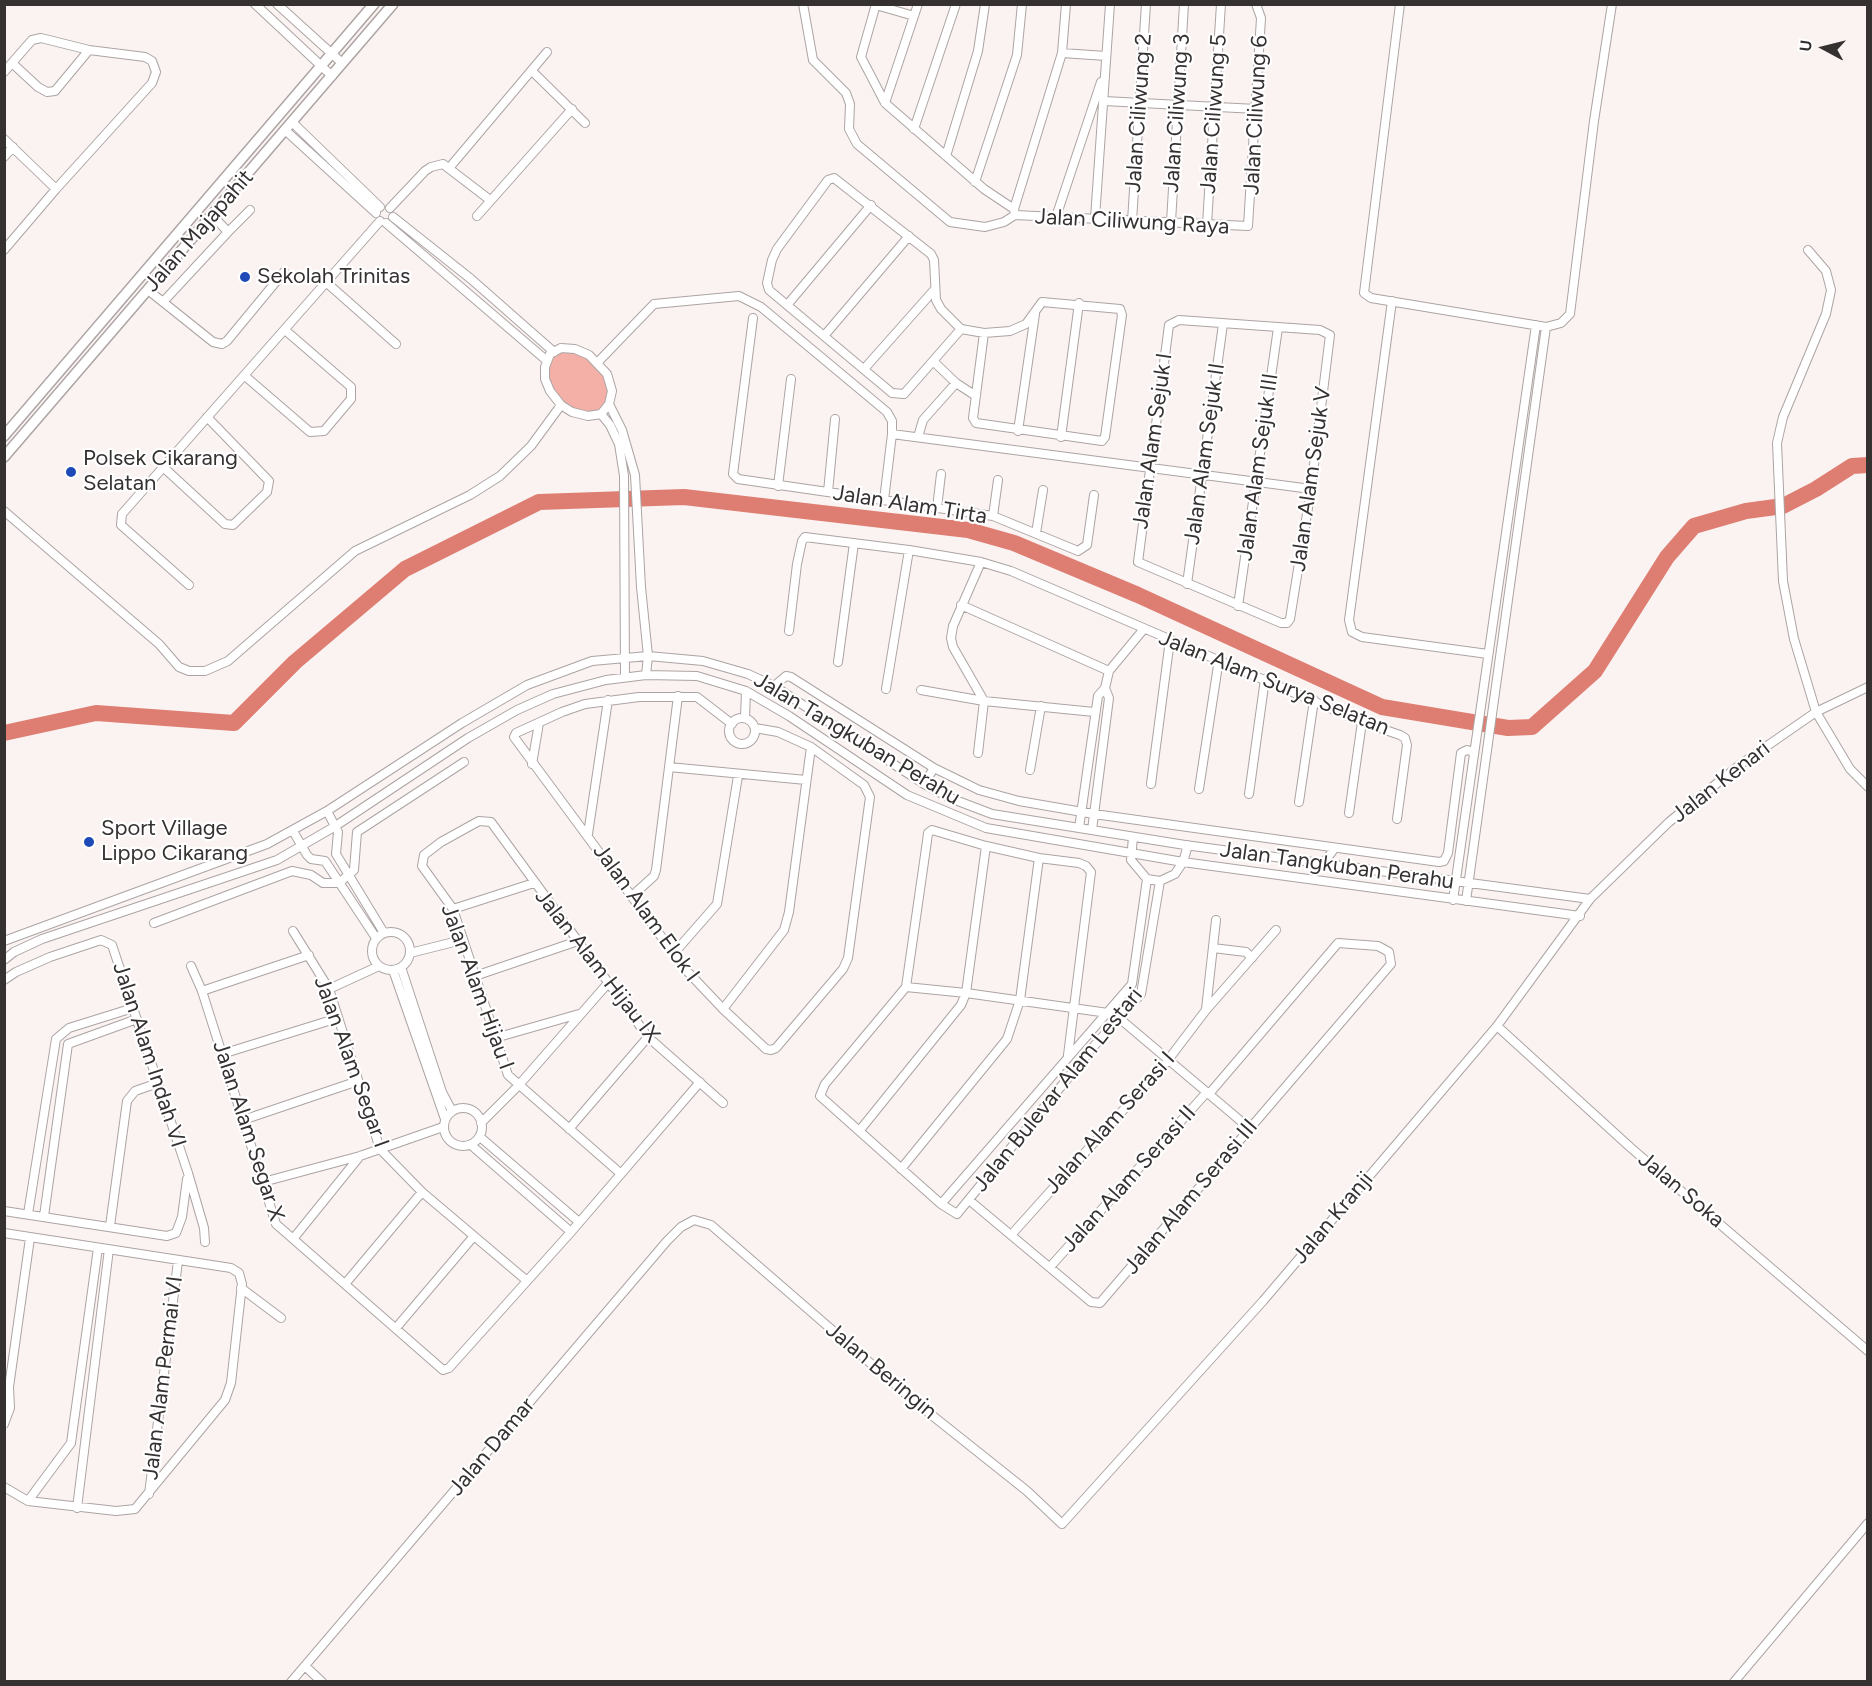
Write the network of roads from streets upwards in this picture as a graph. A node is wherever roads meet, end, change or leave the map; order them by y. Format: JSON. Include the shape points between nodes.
{"nodes":[{"id":1,"x":255,"y":4,"type":"edge"},
{"id":2,"x":277,"y":4,"type":"edge"},
{"id":3,"x":374,"y":4,"type":"edge"},
{"id":4,"x":393,"y":4,"type":"edge"},
{"id":5,"x":802,"y":4,"type":"edge"},
{"id":6,"x":918,"y":4,"type":"edge"},
{"id":7,"x":956,"y":4,"type":"edge"},
{"id":8,"x":985,"y":4,"type":"edge"},
{"id":9,"x":1022,"y":4,"type":"edge"},
{"id":10,"x":1066,"y":4,"type":"edge"},
{"id":11,"x":1110,"y":4,"type":"edge"},
{"id":12,"x":1146,"y":4,"type":"edge"},
{"id":13,"x":1184,"y":4,"type":"edge"},
{"id":14,"x":1221,"y":4,"type":"edge"},
{"id":15,"x":1256,"y":4,"type":"edge"},
{"id":16,"x":1400,"y":4,"type":"edge"},
{"id":17,"x":1612,"y":4,"type":"edge"},
{"id":18,"x":876,"y":5,"type":"edge"},
{"id":19,"x":915,"y":16,"type":"junction"},
{"id":20,"x":89,"y":50,"type":"junction"},
{"id":21,"x":547,"y":52,"type":"dead end"},
{"id":22,"x":1062,"y":53,"type":"junction"},
{"id":23,"x":332,"y":54,"type":"junction"},
{"id":24,"x":1106,"y":56,"type":"junction"},
{"id":25,"x":12,"y":63,"type":"junction"},
{"id":26,"x":342,"y":63,"type":"junction"},
{"id":27,"x":321,"y":66,"type":"junction"},
{"id":28,"x":531,"y":71,"type":"junction"},
{"id":29,"x":4,"y":72,"type":"edge"},
{"id":30,"x":1105,"y":72,"type":"junction"},
{"id":31,"x":332,"y":76,"type":"junction"},
{"id":32,"x":1104,"y":101,"type":"junction"},
{"id":33,"x":885,"y":103,"type":"junction"},
{"id":34,"x":1139,"y":103,"type":"junction"},
{"id":35,"x":1178,"y":104,"type":"junction"},
{"id":36,"x":1214,"y":106,"type":"junction"},
{"id":37,"x":1256,"y":109,"type":"junction"},
{"id":38,"x":572,"y":110,"type":"junction"},
{"id":39,"x":292,"y":122,"type":"junction"},
{"id":40,"x":585,"y":123,"type":"dead end"},
{"id":41,"x":914,"y":129,"type":"junction"},
{"id":42,"x":285,"y":130,"type":"junction"},
{"id":43,"x":4,"y":139,"type":"edge"},
{"id":44,"x":13,"y":147,"type":"junction"},
{"id":45,"x":946,"y":156,"type":"junction"},
{"id":46,"x":4,"y":157,"type":"edge"},
{"id":47,"x":450,"y":167,"type":"junction"},
{"id":48,"x":975,"y":182,"type":"junction"},
{"id":49,"x":56,"y":189,"type":"junction"},
{"id":50,"x":490,"y":200,"type":"junction"},
{"id":51,"x":871,"y":206,"type":"junction"},
{"id":52,"x":250,"y":210,"type":"dead end"},
{"id":53,"x":1015,"y":212,"type":"junction"},
{"id":54,"x":213,"y":216,"type":"junction"},
{"id":55,"x":383,"y":216,"type":"junction"},
{"id":56,"x":477,"y":216,"type":"dead end"},
{"id":57,"x":1056,"y":217,"type":"junction"},
{"id":58,"x":1095,"y":218,"type":"junction"},
{"id":59,"x":1132,"y":221,"type":"junction"},
{"id":60,"x":1171,"y":222,"type":"junction"},
{"id":61,"x":1207,"y":224,"type":"junction"},
{"id":62,"x":1248,"y":226,"type":"joint"},
{"id":63,"x":228,"y":232,"type":"junction"},
{"id":64,"x":909,"y":237,"type":"junction"},
{"id":65,"x":4,"y":250,"type":"edge"},
{"id":66,"x":1808,"y":250,"type":"dead end"},
{"id":67,"x":284,"y":272,"type":"dead end"},
{"id":68,"x":327,"y":283,"type":"junction"},
{"id":69,"x":935,"y":289,"type":"junction"},
{"id":70,"x":148,"y":290,"type":"junction"},
{"id":71,"x":123,"y":301,"type":"junction"},
{"id":72,"x":1392,"y":301,"type":"junction"},
{"id":73,"x":163,"y":302,"type":"junction"},
{"id":74,"x":1079,"y":303,"type":"junction"},
{"id":75,"x":788,"y":304,"type":"junction"},
{"id":76,"x":132,"y":309,"type":"junction"},
{"id":77,"x":1035,"y":309,"type":"junction"},
{"id":78,"x":753,"y":318,"type":"dead end"},
{"id":79,"x":1224,"y":324,"type":"junction"},
{"id":80,"x":1536,"y":325,"type":"junction"},
{"id":81,"x":1546,"y":327,"type":"junction"},
{"id":82,"x":960,"y":328,"type":"junction"},
{"id":83,"x":1278,"y":328,"type":"junction"},
{"id":84,"x":285,"y":330,"type":"junction"},
{"id":85,"x":984,"y":333,"type":"junction"},
{"id":86,"x":824,"y":336,"type":"junction"},
{"id":87,"x":396,"y":344,"type":"dead end"},
{"id":88,"x":554,"y":351,"type":"junction"},
{"id":89,"x":546,"y":360,"type":"junction"},
{"id":90,"x":933,"y":361,"type":"junction"},
{"id":91,"x":598,"y":362,"type":"junction"},
{"id":92,"x":864,"y":369,"type":"junction"},
{"id":93,"x":245,"y":376,"type":"junction"},
{"id":94,"x":791,"y":379,"type":"dead end"},
{"id":95,"x":956,"y":383,"type":"junction"},
{"id":96,"x":976,"y":396,"type":"junction"},
{"id":97,"x":609,"y":404,"type":"junction"},
{"id":98,"x":561,"y":405,"type":"junction"},
{"id":99,"x":601,"y":414,"type":"junction"},
{"id":100,"x":207,"y":417,"type":"junction"},
{"id":101,"x":835,"y":419,"type":"dead end"},
{"id":102,"x":1018,"y":431,"type":"junction"},
{"id":103,"x":892,"y":434,"type":"junction"},
{"id":104,"x":4,"y":436,"type":"edge"},
{"id":105,"x":918,"y":437,"type":"junction"},
{"id":106,"x":1061,"y":437,"type":"junction"},
{"id":107,"x":4,"y":457,"type":"edge"},
{"id":108,"x":162,"y":466,"type":"junction"},
{"id":109,"x":1150,"y":469,"type":"junction"},
{"id":110,"x":941,"y":474,"type":"dead end"},
{"id":111,"x":1202,"y":476,"type":"junction"},
{"id":112,"x":998,"y":480,"type":"dead end"},
{"id":113,"x":1256,"y":482,"type":"junction"},
{"id":114,"x":777,"y":486,"type":"junction"},
{"id":115,"x":1311,"y":489,"type":"junction"},
{"id":116,"x":1043,"y":490,"type":"dead end"},
{"id":117,"x":828,"y":492,"type":"junction"},
{"id":118,"x":1094,"y":495,"type":"dead end"},
{"id":119,"x":884,"y":500,"type":"junction"},
{"id":120,"x":937,"y":508,"type":"junction"},
{"id":121,"x":4,"y":511,"type":"edge"},
{"id":122,"x":993,"y":516,"type":"junction"},
{"id":123,"x":1036,"y":533,"type":"junction"},
{"id":124,"x":854,"y":543,"type":"junction"},
{"id":125,"x":909,"y":550,"type":"junction"},
{"id":126,"x":981,"y":562,"type":"junction"},
{"id":127,"x":1187,"y":584,"type":"junction"},
{"id":128,"x":189,"y":585,"type":"dead end"},
{"id":129,"x":641,"y":587,"type":"junction"},
{"id":130,"x":625,"y":590,"type":"junction"},
{"id":131,"x":961,"y":605,"type":"junction"},
{"id":132,"x":1238,"y":606,"type":"junction"},
{"id":133,"x":1143,"y":630,"type":"junction"},
{"id":134,"x":789,"y":631,"type":"dead end"},
{"id":135,"x":1170,"y":640,"type":"junction"},
{"id":136,"x":1488,"y":654,"type":"junction"},
{"id":137,"x":648,"y":656,"type":"junction"},
{"id":138,"x":625,"y":658,"type":"junction"},
{"id":139,"x":1219,"y":659,"type":"junction"},
{"id":140,"x":838,"y":662,"type":"dead end"},
{"id":141,"x":1109,"y":671,"type":"junction"},
{"id":142,"x":646,"y":675,"type":"junction"},
{"id":143,"x":625,"y":676,"type":"junction"},
{"id":144,"x":1265,"y":680,"type":"junction"},
{"id":145,"x":774,"y":686,"type":"junction"},
{"id":146,"x":1868,"y":687,"type":"edge"},
{"id":147,"x":1105,"y":688,"type":"junction"},
{"id":148,"x":886,"y":689,"type":"dead end"},
{"id":149,"x":921,"y":690,"type":"dead end"},
{"id":150,"x":746,"y":691,"type":"junction"},
{"id":151,"x":678,"y":696,"type":"junction"},
{"id":152,"x":608,"y":700,"type":"junction"},
{"id":153,"x":1314,"y":700,"type":"junction"},
{"id":154,"x":984,"y":701,"type":"junction"},
{"id":155,"x":1041,"y":706,"type":"junction"},
{"id":156,"x":1094,"y":712,"type":"junction"},
{"id":157,"x":1816,"y":712,"type":"junction"},
{"id":158,"x":745,"y":718,"type":"junction"},
{"id":159,"x":1362,"y":722,"type":"junction"},
{"id":160,"x":539,"y":723,"type":"junction"},
{"id":161,"x":461,"y":724,"type":"junction"},
{"id":162,"x":732,"y":724,"type":"junction"},
{"id":163,"x":755,"y":728,"type":"junction"},
{"id":164,"x":467,"y":740,"type":"junction"},
{"id":165,"x":860,"y":744,"type":"junction"},
{"id":166,"x":811,"y":747,"type":"junction"},
{"id":167,"x":1474,"y":752,"type":"junction"},
{"id":168,"x":978,"y":753,"type":"dead end"},
{"id":169,"x":852,"y":759,"type":"junction"},
{"id":170,"x":464,"y":762,"type":"dead end"},
{"id":171,"x":532,"y":764,"type":"junction"},
{"id":172,"x":669,"y":768,"type":"junction"},
{"id":173,"x":934,"y":768,"type":"junction"},
{"id":174,"x":1030,"y":770,"type":"dead end"},
{"id":175,"x":1087,"y":772,"type":"junction"},
{"id":176,"x":1099,"y":774,"type":"junction"},
{"id":177,"x":738,"y":776,"type":"junction"},
{"id":178,"x":806,"y":780,"type":"junction"},
{"id":179,"x":924,"y":784,"type":"junction"},
{"id":180,"x":1151,"y":784,"type":"dead end"},
{"id":181,"x":1868,"y":788,"type":"edge"},
{"id":182,"x":1199,"y":789,"type":"dead end"},
{"id":183,"x":1249,"y":794,"type":"dead end"},
{"id":184,"x":1299,"y":802,"type":"dead end"},
{"id":185,"x":327,"y":811,"type":"junction"},
{"id":186,"x":1081,"y":813,"type":"junction"},
{"id":187,"x":1349,"y":813,"type":"dead end"},
{"id":188,"x":1094,"y":814,"type":"junction"},
{"id":189,"x":1397,"y":819,"type":"dead end"},
{"id":190,"x":336,"y":826,"type":"junction"},
{"id":191,"x":1079,"y":828,"type":"junction"},
{"id":192,"x":1092,"y":830,"type":"junction"},
{"id":193,"x":293,"y":831,"type":"junction"},
{"id":194,"x":588,"y":834,"type":"junction"},
{"id":195,"x":1133,"y":837,"type":"junction"},
{"id":196,"x":1188,"y":845,"type":"junction"},
{"id":197,"x":300,"y":846,"type":"junction"},
{"id":198,"x":986,"y":846,"type":"junction"},
{"id":199,"x":1338,"y":849,"type":"junction"},
{"id":200,"x":1130,"y":853,"type":"junction"},
{"id":201,"x":336,"y":854,"type":"junction"},
{"id":202,"x":1039,"y":858,"type":"junction"},
{"id":203,"x":325,"y":861,"type":"junction"},
{"id":204,"x":1183,"y":862,"type":"junction"},
{"id":205,"x":1323,"y":864,"type":"junction"},
{"id":206,"x":422,"y":866,"type":"joint"},
{"id":207,"x":1350,"y":868,"type":"junction"},
{"id":208,"x":349,"y":876,"type":"junction"},
{"id":209,"x":1455,"y":882,"type":"junction"},
{"id":210,"x":339,"y":883,"type":"junction"},
{"id":211,"x":534,"y":883,"type":"junction"},
{"id":212,"x":1147,"y":883,"type":"junction"},
{"id":213,"x":1469,"y":884,"type":"junction"},
{"id":214,"x":1159,"y":885,"type":"junction"},
{"id":215,"x":633,"y":896,"type":"junction"},
{"id":216,"x":1590,"y":899,"type":"junction"},
{"id":217,"x":1453,"y":900,"type":"junction"},
{"id":218,"x":1466,"y":901,"type":"junction"},
{"id":219,"x":453,"y":909,"type":"junction"},
{"id":220,"x":1580,"y":916,"type":"junction"},
{"id":221,"x":1216,"y":920,"type":"dead end"},
{"id":222,"x":154,"y":923,"type":"dead end"},
{"id":223,"x":1276,"y":930,"type":"dead end"},
{"id":224,"x":293,"y":931,"type":"dead end"},
{"id":225,"x":384,"y":933,"type":"junction"},
{"id":226,"x":376,"y":938,"type":"junction"},
{"id":227,"x":4,"y":940,"type":"edge"},
{"id":228,"x":462,"y":940,"type":"junction"},
{"id":229,"x":578,"y":941,"type":"junction"},
{"id":230,"x":1213,"y":948,"type":"junction"},
{"id":231,"x":675,"y":952,"type":"junction"},
{"id":232,"x":410,"y":954,"type":"junction"},
{"id":233,"x":309,"y":955,"type":"junction"},
{"id":234,"x":1252,"y":958,"type":"junction"},
{"id":235,"x":4,"y":960,"type":"edge"},
{"id":236,"x":1391,"y":964,"type":"joint"},
{"id":237,"x":191,"y":966,"type":"dead end"},
{"id":238,"x":379,"y":966,"type":"junction"},
{"id":239,"x":401,"y":967,"type":"junction"},
{"id":240,"x":393,"y":970,"type":"junction"},
{"id":241,"x":475,"y":976,"type":"junction"},
{"id":242,"x":4,"y":980,"type":"edge"},
{"id":243,"x":609,"y":982,"type":"junction"},
{"id":244,"x":906,"y":987,"type":"junction"},
{"id":245,"x":329,"y":989,"type":"junction"},
{"id":246,"x":202,"y":991,"type":"junction"},
{"id":247,"x":966,"y":993,"type":"junction"},
{"id":248,"x":1020,"y":1000,"type":"junction"},
{"id":249,"x":134,"y":1008,"type":"junction"},
{"id":250,"x":1074,"y":1008,"type":"junction"},
{"id":251,"x":723,"y":1009,"type":"junction"},
{"id":252,"x":1206,"y":1010,"type":"junction"},
{"id":253,"x":1108,"y":1013,"type":"junction"},
{"id":254,"x":579,"y":1014,"type":"junction"},
{"id":255,"x":338,"y":1018,"type":"junction"},
{"id":256,"x":1119,"y":1018,"type":"junction"},
{"id":257,"x":137,"y":1019,"type":"junction"},
{"id":258,"x":1497,"y":1026,"type":"junction"},
{"id":259,"x":59,"y":1035,"type":"junction"},
{"id":260,"x":648,"y":1037,"type":"junction"},
{"id":261,"x":495,"y":1038,"type":"junction"},
{"id":262,"x":68,"y":1044,"type":"junction"},
{"id":263,"x":222,"y":1054,"type":"junction"},
{"id":264,"x":1068,"y":1055,"type":"junction"},
{"id":265,"x":1168,"y":1060,"type":"junction"},
{"id":266,"x":358,"y":1081,"type":"junction"},
{"id":267,"x":700,"y":1082,"type":"junction"},
{"id":268,"x":158,"y":1083,"type":"junction"},
{"id":269,"x":518,"y":1086,"type":"junction"},
{"id":270,"x":1208,"y":1093,"type":"junction"},
{"id":271,"x":723,"y":1103,"type":"dead end"},
{"id":272,"x":452,"y":1111,"type":"junction"},
{"id":273,"x":243,"y":1120,"type":"junction"},
{"id":274,"x":444,"y":1123,"type":"junction"},
{"id":275,"x":482,"y":1123,"type":"junction"},
{"id":276,"x":1249,"y":1128,"type":"junction"},
{"id":277,"x":569,"y":1129,"type":"junction"},
{"id":278,"x":860,"y":1130,"type":"junction"},
{"id":279,"x":480,"y":1137,"type":"junction"},
{"id":280,"x":471,"y":1145,"type":"junction"},
{"id":281,"x":380,"y":1149,"type":"junction"},
{"id":282,"x":360,"y":1156,"type":"junction"},
{"id":283,"x":901,"y":1168,"type":"junction"},
{"id":284,"x":188,"y":1173,"type":"junction"},
{"id":285,"x":620,"y":1173,"type":"junction"},
{"id":286,"x":263,"y":1182,"type":"junction"},
{"id":287,"x":422,"y":1192,"type":"junction"},
{"id":288,"x":969,"y":1200,"type":"junction"},
{"id":289,"x":942,"y":1204,"type":"junction"},
{"id":290,"x":4,"y":1211,"type":"edge"},
{"id":291,"x":28,"y":1214,"type":"junction"},
{"id":292,"x":44,"y":1216,"type":"junction"},
{"id":293,"x":698,"y":1220,"type":"joint"},
{"id":294,"x":579,"y":1222,"type":"junction"},
{"id":295,"x":110,"y":1226,"type":"junction"},
{"id":296,"x":571,"y":1232,"type":"junction"},
{"id":297,"x":4,"y":1233,"type":"edge"},
{"id":298,"x":1012,"y":1234,"type":"junction"},
{"id":299,"x":474,"y":1236,"type":"junction"},
{"id":300,"x":30,"y":1238,"type":"junction"},
{"id":301,"x":293,"y":1239,"type":"junction"},
{"id":302,"x":205,"y":1242,"type":"dead end"},
{"id":303,"x":98,"y":1248,"type":"junction"},
{"id":304,"x":109,"y":1249,"type":"junction"},
{"id":305,"x":178,"y":1262,"type":"junction"},
{"id":306,"x":1050,"y":1267,"type":"junction"},
{"id":307,"x":526,"y":1280,"type":"junction"},
{"id":308,"x":345,"y":1284,"type":"junction"},
{"id":309,"x":241,"y":1288,"type":"junction"},
{"id":310,"x":281,"y":1318,"type":"dead end"},
{"id":311,"x":396,"y":1328,"type":"junction"},
{"id":312,"x":1868,"y":1351,"type":"edge"},
{"id":313,"x":7,"y":1387,"type":"edge"},
{"id":314,"x":4,"y":1424,"type":"edge"},
{"id":315,"x":71,"y":1443,"type":"junction"},
{"id":316,"x":85,"y":1449,"type":"junction"},
{"id":317,"x":4,"y":1487,"type":"edge"},
{"id":318,"x":149,"y":1494,"type":"junction"},
{"id":319,"x":28,"y":1501,"type":"junction"},
{"id":320,"x":77,"y":1508,"type":"junction"},
{"id":321,"x":1868,"y":1523,"type":"edge"},
{"id":322,"x":1062,"y":1524,"type":"joint"},
{"id":323,"x":305,"y":1666,"type":"junction"},
{"id":324,"x":291,"y":1682,"type":"edge"},
{"id":325,"x":322,"y":1682,"type":"edge"},
{"id":326,"x":1734,"y":1682,"type":"edge"}],
"edges":[{"from":1,"to":27,"type":"street"},
{"from":2,"to":23,"type":"street"},
{"from":3,"to":23,"type":"street","name":"Jalan Majapahit"},
{"from":4,"to":26,"type":"street","name":"Jalan Majapahit"},
{"from":5,"to":53,"type":"street","via":[[813,60],[846,93],[850,104],[849,129],[857,144],[950,222],[985,227],[1004,222]]},
{"from":6,"to":19,"type":"street"},
{"from":7,"to":41,"type":"street"},
{"from":8,"to":45,"type":"street","via":[[978,51]]},
{"from":9,"to":48,"type":"street","via":[[1017,55]]},
{"from":10,"to":22,"type":"street"},
{"from":11,"to":24,"type":"street"},
{"from":12,"to":34,"type":"street","name":"Jalan Ciliwung 2"},
{"from":13,"to":35,"type":"street","name":"Jalan Ciliwung 3"},
{"from":14,"to":36,"type":"street","name":"Jalan Ciliwung 5"},
{"from":15,"to":37,"type":"street","name":"Jalan Ciliwung 6","via":[[1261,18]]},
{"from":16,"to":72,"type":"street","via":[[1363,284],[1364,293],[1371,298]]},
{"from":17,"to":81,"type":"street","via":[[1570,314],[1561,323]]},
{"from":18,"to":19,"type":"street"},
{"from":18,"to":33,"type":"street","via":[[861,57]]},
{"from":19,"to":33,"type":"street"},
{"from":20,"to":25,"type":"street","via":[[41,38],[32,40]]},
{"from":20,"to":25,"type":"street","via":[[55,91],[38,87]]},
{"from":20,"to":49,"type":"street","via":[[145,57],[152,61],[156,72],[152,83]]},
{"from":21,"to":28,"type":"street"},
{"from":22,"to":24,"type":"street"},
{"from":22,"to":53,"type":"street"},
{"from":23,"to":26,"type":"street"},
{"from":23,"to":27,"type":"street","name":"Jalan Majapahit"},
{"from":24,"to":30,"type":"street"},
{"from":25,"to":29,"type":"street"},
{"from":26,"to":31,"type":"street","name":"Jalan Majapahit"},
{"from":27,"to":31,"type":"street"},
{"from":27,"to":71,"type":"street","name":"Jalan Majapahit"},
{"from":28,"to":38,"type":"street"},
{"from":28,"to":47,"type":"street"},
{"from":30,"to":32,"type":"street"},
{"from":30,"to":57,"type":"street"},
{"from":31,"to":39,"type":"street","name":"Jalan Majapahit"},
{"from":32,"to":34,"type":"street"},
{"from":32,"to":58,"type":"street"},
{"from":33,"to":41,"type":"street"},
{"from":34,"to":35,"type":"street"},
{"from":34,"to":59,"type":"street","name":"Jalan Ciliwung 2"},
{"from":35,"to":36,"type":"street"},
{"from":35,"to":60,"type":"street","name":"Jalan Ciliwung 3"},
{"from":36,"to":37,"type":"street"},
{"from":36,"to":61,"type":"street","name":"Jalan Ciliwung 5"},
{"from":37,"to":62,"type":"street","name":"Jalan Ciliwung 6"},
{"from":38,"to":40,"type":"street"},
{"from":38,"to":50,"type":"street"},
{"from":39,"to":42,"type":"street","name":"Jalan Majapahit"},
{"from":39,"to":55,"type":"street"},
{"from":41,"to":45,"type":"street"},
{"from":42,"to":54,"type":"street","name":"Jalan Majapahit"},
{"from":42,"to":55,"type":"street"},
{"from":43,"to":44,"type":"street"},
{"from":44,"to":46,"type":"street"},
{"from":44,"to":49,"type":"street"},
{"from":45,"to":48,"type":"street"},
{"from":47,"to":50,"type":"street"},
{"from":47,"to":55,"type":"street","via":[[431,167]]},
{"from":48,"to":53,"type":"street"},
{"from":49,"to":65,"type":"street"},
{"from":50,"to":56,"type":"street"},
{"from":51,"to":64,"type":"street"},
{"from":51,"to":75,"type":"street"},
{"from":51,"to":75,"type":"street","via":[[834,178],[828,180],[777,249],[768,273],[769,290]]},
{"from":52,"to":63,"type":"street"},
{"from":53,"to":57,"type":"street","name":"Jalan Ciliwung Raya"},
{"from":54,"to":63,"type":"street"},
{"from":54,"to":70,"type":"street","name":"Jalan Majapahit"},
{"from":55,"to":68,"type":"street"},
{"from":55,"to":88,"type":"street","via":[[471,279]]},
{"from":55,"to":89,"type":"street"},
{"from":57,"to":58,"type":"street","name":"Jalan Ciliwung Raya"},
{"from":58,"to":59,"type":"street","name":"Jalan Ciliwung Raya"},
{"from":59,"to":60,"type":"street","name":"Jalan Ciliwung Raya"},
{"from":60,"to":61,"type":"street","name":"Jalan Ciliwung Raya"},
{"from":61,"to":62,"type":"street","name":"Jalan Ciliwung Raya"},
{"from":63,"to":73,"type":"street"},
{"from":64,"to":69,"type":"street","via":[[934,260]]},
{"from":64,"to":86,"type":"street"},
{"from":66,"to":157,"type":"street","via":[[1826,271],[1830,302],[1783,417],[1777,443],[1787,608]]},
{"from":67,"to":73,"type":"street","via":[[222,344],[213,342]]},
{"from":68,"to":84,"type":"street"},
{"from":68,"to":87,"type":"street"},
{"from":69,"to":82,"type":"street","via":[[941,309]]},
{"from":69,"to":92,"type":"street"},
{"from":70,"to":73,"type":"street"},
{"from":70,"to":76,"type":"street","name":"Jalan Majapahit"},
{"from":71,"to":76,"type":"street"},
{"from":71,"to":104,"type":"street","name":"Jalan Majapahit"},
{"from":72,"to":80,"type":"street"},
{"from":72,"to":136,"type":"street","via":[[1348,621],[1352,632],[1362,637]]},
{"from":74,"to":77,"type":"street","via":[[1042,302]]},
{"from":74,"to":106,"type":"street"},
{"from":74,"to":106,"type":"street","via":[[1120,309],[1120,326],[1104,437],[1101,441]]},
{"from":75,"to":86,"type":"street"},
{"from":76,"to":107,"type":"street","name":"Jalan Majapahit"},
{"from":77,"to":85,"type":"street","via":[[1026,324],[1018,328]]},
{"from":77,"to":102,"type":"street"},
{"from":78,"to":114,"type":"street","name":"Jalan Alam Tirta","via":[[733,474],[743,481]]},
{"from":79,"to":83,"type":"street"},
{"from":79,"to":109,"type":"street","name":"Jalan Alam Sejuk I","via":[[1169,325]]},
{"from":79,"to":111,"type":"street","name":"Jalan Alam Sejuk II"},
{"from":80,"to":81,"type":"street"},
{"from":80,"to":136,"type":"street"},
{"from":81,"to":213,"type":"street"},
{"from":82,"to":85,"type":"street"},
{"from":82,"to":90,"type":"street"},
{"from":83,"to":113,"type":"street","name":"Jalan Alam Sejuk III"},
{"from":83,"to":115,"type":"street","name":"Jalan Alam Sejuk V","via":[[1320,330],[1330,335]]},
{"from":84,"to":93,"type":"street"},
{"from":84,"to":93,"type":"street","via":[[351,387],[351,399],[324,431],[310,432]]},
{"from":85,"to":96,"type":"street"},
{"from":86,"to":92,"type":"street"},
{"from":88,"to":89,"type":"street"},
{"from":88,"to":91,"type":"street","via":[[575,349]]},
{"from":89,"to":98,"type":"street","via":[[545,379]]},
{"from":90,"to":92,"type":"street","via":[[904,394],[892,393]]},
{"from":90,"to":95,"type":"street"},
{"from":91,"to":97,"type":"street","via":[[610,380]]},
{"from":91,"to":103,"type":"street","via":[[654,304],[744,298],[887,412]]},
{"from":93,"to":100,"type":"street"},
{"from":94,"to":114,"type":"street"},
{"from":95,"to":96,"type":"street"},
{"from":95,"to":105,"type":"street","via":[[923,420]]},
{"from":96,"to":102,"type":"street","via":[[976,423]]},
{"from":97,"to":99,"type":"street"},
{"from":97,"to":129,"type":"street","via":[[626,441],[635,475]]},
{"from":98,"to":99,"type":"street","via":[[579,415]]},
{"from":98,"to":121,"type":"street","via":[[531,446],[500,476],[470,495],[355,551],[228,661],[205,671],[179,667],[159,644]]},
{"from":99,"to":130,"type":"street","via":[[619,444],[624,476]]},
{"from":100,"to":108,"type":"street"},
{"from":100,"to":108,"type":"street","via":[[269,481],[267,492],[229,525]]},
{"from":101,"to":117,"type":"street"},
{"from":102,"to":106,"type":"street"},
{"from":103,"to":105,"type":"street"},
{"from":103,"to":119,"type":"street"},
{"from":105,"to":109,"type":"street"},
{"from":108,"to":128,"type":"street","via":[[122,514],[121,525]]},
{"from":109,"to":111,"type":"street"},
{"from":109,"to":127,"type":"street","name":"Jalan Alam Sejuk I","via":[[1138,562]]},
{"from":110,"to":120,"type":"street"},
{"from":111,"to":113,"type":"street"},
{"from":111,"to":127,"type":"street","name":"Jalan Alam Sejuk II"},
{"from":112,"to":122,"type":"street"},
{"from":113,"to":115,"type":"street"},
{"from":113,"to":132,"type":"street","name":"Jalan Alam Sejuk III"},
{"from":114,"to":117,"type":"street","name":"Jalan Alam Tirta"},
{"from":115,"to":132,"type":"street","name":"Jalan Alam Sejuk V","via":[[1287,623]]},
{"from":116,"to":123,"type":"street"},
{"from":117,"to":119,"type":"street","name":"Jalan Alam Tirta"},
{"from":118,"to":123,"type":"street","name":"Jalan Alam Tirta","via":[[1083,550]]},
{"from":119,"to":120,"type":"street","name":"Jalan Alam Tirta"},
{"from":120,"to":122,"type":"street","name":"Jalan Alam Tirta"},
{"from":122,"to":123,"type":"street","name":"Jalan Alam Tirta"},
{"from":124,"to":125,"type":"street","name":"Jalan Alam Surya Selatan"},
{"from":124,"to":134,"type":"street","name":"Jalan Alam Surya Selatan","via":[[807,537],[802,541]]},
{"from":124,"to":140,"type":"street"},
{"from":125,"to":126,"type":"street","name":"Jalan Alam Surya Selatan"},
{"from":125,"to":148,"type":"street"},
{"from":126,"to":131,"type":"street"},
{"from":126,"to":133,"type":"street","name":"Jalan Alam Surya Selatan","via":[[1011,571]]},
{"from":127,"to":132,"type":"street"},
{"from":129,"to":130,"type":"street"},
{"from":129,"to":137,"type":"street"},
{"from":130,"to":138,"type":"street"},
{"from":131,"to":141,"type":"street"},
{"from":131,"to":154,"type":"street","via":[[953,626],[953,647]]},
{"from":133,"to":135,"type":"street","name":"Jalan Alam Surya Selatan"},
{"from":133,"to":141,"type":"street"},
{"from":135,"to":139,"type":"street","name":"Jalan Alam Surya Selatan"},
{"from":135,"to":180,"type":"street"},
{"from":136,"to":167,"type":"street"},
{"from":137,"to":138,"type":"street","name":"Jalan Tangkuban Perahu"},
{"from":137,"to":142,"type":"street"},
{"from":137,"to":145,"type":"street","name":"Jalan Tangkuban Perahu","via":[[703,662],[748,674]]},
{"from":138,"to":143,"type":"street"},
{"from":138,"to":161,"type":"street","name":"Jalan Tangkuban Perahu","via":[[592,661],[548,676]]},
{"from":139,"to":144,"type":"street","name":"Jalan Alam Surya Selatan"},
{"from":139,"to":182,"type":"street"},
{"from":141,"to":147,"type":"street"},
{"from":142,"to":143,"type":"street","name":"Jalan Tangkuban Perahu"},
{"from":142,"to":150,"type":"street","name":"Jalan Tangkuban Perahu","via":[[697,676]]},
{"from":143,"to":164,"type":"street","name":"Jalan Tangkuban Perahu","via":[[553,694]]},
{"from":144,"to":153,"type":"street","name":"Jalan Alam Surya Selatan"},
{"from":144,"to":183,"type":"street"},
{"from":145,"to":165,"type":"street","name":"Jalan Tangkuban Perahu"},
{"from":145,"to":173,"type":"street","via":[[791,676]]},
{"from":146,"to":157,"type":"street","name":"Jalan Kenari"},
{"from":147,"to":156,"type":"street","via":[[1098,696]]},
{"from":147,"to":176,"type":"street","via":[[1109,698]]},
{"from":149,"to":154,"type":"street"},
{"from":150,"to":158,"type":"street"},
{"from":150,"to":169,"type":"street","name":"Jalan Tangkuban Perahu"},
{"from":151,"to":152,"type":"street"},
{"from":151,"to":162,"type":"street","via":[[697,697]]},
{"from":151,"to":172,"type":"street"},
{"from":152,"to":160,"type":"street","via":[[562,712]]},
{"from":152,"to":194,"type":"street"},
{"from":153,"to":159,"type":"street","name":"Jalan Alam Surya Selatan"},
{"from":153,"to":184,"type":"street"},
{"from":154,"to":155,"type":"street"},
{"from":154,"to":168,"type":"street"},
{"from":155,"to":156,"type":"street"},
{"from":155,"to":174,"type":"street"},
{"from":156,"to":175,"type":"street"},
{"from":157,"to":181,"type":"street","via":[[1858,780]]},
{"from":157,"to":216,"type":"street","name":"Jalan Kenari","via":[[1741,764],[1669,822]]},
{"from":158,"to":162,"type":"street"},
{"from":158,"to":163,"type":"street"},
{"from":159,"to":187,"type":"street"},
{"from":159,"to":189,"type":"street","name":"Jalan Alam Surya Selatan","via":[[1405,738]]},
{"from":160,"to":171,"type":"street"},
{"from":160,"to":171,"type":"street","name":"Jalan Alam Elok I","via":[[514,737]]},
{"from":161,"to":164,"type":"street"},
{"from":161,"to":185,"type":"street","name":"Jalan Tangkuban Perahu"},
{"from":162,"to":163,"type":"street","via":[[729,731],[737,743],[751,742]]},
{"from":163,"to":166,"type":"street","via":[[778,732]]},
{"from":164,"to":190,"type":"street","name":"Jalan Tangkuban Perahu"},
{"from":165,"to":169,"type":"street"},
{"from":165,"to":179,"type":"street","name":"Jalan Tangkuban Perahu"},
{"from":166,"to":178,"type":"street"},
{"from":166,"to":251,"type":"street","name":"Jalan Alam Elok I","via":[[864,785],[870,797],[848,958],[776,1048],[766,1049]]},
{"from":167,"to":199,"type":"street","via":[[1461,753],[1444,861]]},
{"from":167,"to":209,"type":"street"},
{"from":169,"to":200,"type":"street","name":"Jalan Tangkuban Perahu","via":[[907,795],[986,828]]},
{"from":170,"to":208,"type":"street","via":[[357,832],[356,864]]},
{"from":171,"to":194,"type":"street","name":"Jalan Alam Elok I"},
{"from":172,"to":177,"type":"street"},
{"from":172,"to":215,"type":"street","via":[[656,870]]},
{"from":173,"to":179,"type":"street"},
{"from":173,"to":186,"type":"street","via":[[989,793]]},
{"from":175,"to":176,"type":"street"},
{"from":175,"to":186,"type":"street"},
{"from":176,"to":188,"type":"street"},
{"from":177,"to":178,"type":"street"},
{"from":177,"to":231,"type":"street","via":[[717,904]]},
{"from":178,"to":251,"type":"street","via":[[784,930]]},
{"from":179,"to":191,"type":"street","name":"Jalan Tangkuban Perahu","via":[[992,813]]},
{"from":185,"to":190,"type":"street"},
{"from":185,"to":193,"type":"street","name":"Jalan Tangkuban Perahu"},
{"from":186,"to":188,"type":"street"},
{"from":186,"to":191,"type":"street"},
{"from":188,"to":192,"type":"street"},
{"from":188,"to":199,"type":"street"},
{"from":190,"to":197,"type":"street","name":"Jalan Tangkuban Perahu"},
{"from":190,"to":201,"type":"street"},
{"from":191,"to":192,"type":"street","name":"Jalan Tangkuban Perahu"},
{"from":192,"to":195,"type":"street","name":"Jalan Tangkuban Perahu"},
{"from":193,"to":197,"type":"street"},
{"from":193,"to":227,"type":"street","name":"Jalan Tangkuban Perahu"},
{"from":194,"to":215,"type":"street","name":"Jalan Alam Elok I"},
{"from":195,"to":196,"type":"street","name":"Jalan Tangkuban Perahu"},
{"from":195,"to":200,"type":"street"},
{"from":196,"to":204,"type":"street"},
{"from":196,"to":205,"type":"street","name":"Jalan Tangkuban Perahu"},
{"from":197,"to":203,"type":"street","via":[[311,859]]},
{"from":197,"to":235,"type":"street","name":"Jalan Tangkuban Perahu","via":[[254,870],[42,939]]},
{"from":198,"to":202,"type":"street"},
{"from":198,"to":244,"type":"street","via":[[932,830],[928,833]]},
{"from":198,"to":247,"type":"street"},
{"from":199,"to":205,"type":"street"},
{"from":199,"to":207,"type":"street"},
{"from":200,"to":204,"type":"street","name":"Jalan Tangkuban Perahu"},
{"from":200,"to":212,"type":"street"},
{"from":201,"to":203,"type":"street"},
{"from":201,"to":208,"type":"street"},
{"from":202,"to":248,"type":"street"},
{"from":202,"to":250,"type":"street","via":[[1086,866],[1091,872]]},
{"from":203,"to":210,"type":"street"},
{"from":204,"to":214,"type":"street","via":[[1172,878]]},
{"from":204,"to":217,"type":"street","name":"Jalan Tangkuban Perahu"},
{"from":205,"to":207,"type":"street","name":"Jalan Tangkuban Perahu"},
{"from":206,"to":211,"type":"street","name":"Jalan Alam Hijau IX","via":[[424,855],[441,842],[484,819],[495,826]]},
{"from":206,"to":219,"type":"street","name":"Jalan Alam Hijau I"},
{"from":207,"to":209,"type":"street","name":"Jalan Tangkuban Perahu"},
{"from":208,"to":210,"type":"street"},
{"from":208,"to":225,"type":"street"},
{"from":209,"to":213,"type":"street","name":"Jalan Tangkuban Perahu"},
{"from":209,"to":217,"type":"street"},
{"from":210,"to":222,"type":"street","via":[[323,883],[311,875],[292,871]]},
{"from":210,"to":226,"type":"street"},
{"from":211,"to":219,"type":"street"},
{"from":211,"to":229,"type":"street","name":"Jalan Alam Hijau IX"},
{"from":212,"to":214,"type":"street"},
{"from":212,"to":253,"type":"street","name":"Jalan Bulevar Alam Lestari","via":[[1132,984]]},
{"from":213,"to":216,"type":"street","name":"Jalan Tangkuban Perahu"},
{"from":213,"to":218,"type":"street"},
{"from":214,"to":256,"type":"street","name":"Jalan Bulevar Alam Lestari","via":[[1141,994]]},
{"from":215,"to":231,"type":"street","name":"Jalan Alam Elok I"},
{"from":216,"to":220,"type":"street","name":"Jalan Kranji"},
{"from":217,"to":218,"type":"street","name":"Jalan Tangkuban Perahu"},
{"from":218,"to":220,"type":"street","name":"Jalan Tangkuban Perahu"},
{"from":219,"to":228,"type":"street","name":"Jalan Alam Hijau I"},
{"from":220,"to":258,"type":"street","name":"Jalan Kranji"},
{"from":221,"to":230,"type":"street"},
{"from":223,"to":234,"type":"street","name":"Jalan Alam Serasi I"},
{"from":224,"to":233,"type":"street","name":"Jalan Alam Segar I"},
{"from":225,"to":226,"type":"street"},
{"from":225,"to":232,"type":"street","via":[[403,936]]},
{"from":226,"to":238,"type":"street","via":[[372,953]]},
{"from":228,"to":232,"type":"street"},
{"from":228,"to":241,"type":"street","name":"Jalan Alam Hijau I"},
{"from":229,"to":241,"type":"street"},
{"from":229,"to":243,"type":"street","name":"Jalan Alam Hijau IX"},
{"from":230,"to":234,"type":"street","via":[[1246,952]]},
{"from":230,"to":252,"type":"street"},
{"from":231,"to":251,"type":"street","name":"Jalan Alam Elok I"},
{"from":232,"to":239,"type":"street"},
{"from":233,"to":245,"type":"street","name":"Jalan Alam Segar I"},
{"from":233,"to":246,"type":"street"},
{"from":234,"to":252,"type":"street","name":"Jalan Alam Serasi I"},
{"from":236,"to":270,"type":"street","name":"Jalan Alam Serasi II","via":[[1389,952],[1383,948],[1338,943]]},
{"from":236,"to":276,"type":"street","name":"Jalan Alam Serasi III"},
{"from":237,"to":246,"type":"street","name":"Jalan Alam Segar X"},
{"from":238,"to":240,"type":"street"},
{"from":238,"to":245,"type":"street"},
{"from":239,"to":240,"type":"street"},
{"from":239,"to":272,"type":"street","via":[[442,1092]]},
{"from":240,"to":274,"type":"street"},
{"from":241,"to":261,"type":"street","name":"Jalan Alam Hijau I"},
{"from":242,"to":249,"type":"street","name":"Jalan Alam Indah VI","via":[[50,957],[106,941],[112,945]]},
{"from":243,"to":254,"type":"street"},
{"from":243,"to":260,"type":"street","name":"Jalan Alam Hijau IX"},
{"from":244,"to":247,"type":"street"},
{"from":244,"to":278,"type":"street","via":[[825,1084],[820,1096]]},
{"from":245,"to":255,"type":"street","name":"Jalan Alam Segar I"},
{"from":246,"to":263,"type":"street","name":"Jalan Alam Segar X"},
{"from":247,"to":248,"type":"street"},
{"from":247,"to":278,"type":"street","via":[[953,1017]]},
{"from":248,"to":250,"type":"street"},
{"from":248,"to":283,"type":"street","via":[[1007,1039]]},
{"from":249,"to":257,"type":"street","name":"Jalan Alam Indah VI"},
{"from":249,"to":259,"type":"street","via":[[69,1028]]},
{"from":250,"to":253,"type":"street"},
{"from":250,"to":264,"type":"street"},
{"from":252,"to":265,"type":"street","name":"Jalan Alam Serasi I"},
{"from":253,"to":256,"type":"street"},
{"from":253,"to":264,"type":"street","name":"Jalan Bulevar Alam Lestari"},
{"from":254,"to":261,"type":"street"},
{"from":254,"to":269,"type":"street"},
{"from":255,"to":263,"type":"street"},
{"from":255,"to":266,"type":"street","name":"Jalan Alam Segar I"},
{"from":256,"to":265,"type":"street"},
{"from":256,"to":288,"type":"street","name":"Jalan Bulevar Alam Lestari"},
{"from":257,"to":262,"type":"street"},
{"from":257,"to":268,"type":"street","name":"Jalan Alam Indah VI"},
{"from":258,"to":312,"type":"street","name":"Jalan Soka","via":[[1630,1148]]},
{"from":258,"to":322,"type":"street","name":"Jalan Kranji","via":[[1263,1301]]},
{"from":259,"to":262,"type":"street"},
{"from":259,"to":291,"type":"street"},
{"from":260,"to":267,"type":"street","name":"Jalan Alam Hijau IX"},
{"from":260,"to":277,"type":"street"},
{"from":261,"to":269,"type":"street","name":"Jalan Alam Hijau I","via":[[508,1075]]},
{"from":262,"to":292,"type":"street"},
{"from":263,"to":273,"type":"street","name":"Jalan Alam Segar X"},
{"from":264,"to":289,"type":"street","name":"Jalan Bulevar Alam Lestari"},
{"from":265,"to":270,"type":"street"},
{"from":265,"to":298,"type":"street","name":"Jalan Alam Serasi I"},
{"from":266,"to":273,"type":"street"},
{"from":266,"to":281,"type":"street","name":"Jalan Alam Segar I"},
{"from":267,"to":271,"type":"street","name":"Jalan Alam Hijau IX"},
{"from":267,"to":285,"type":"street"},
{"from":268,"to":284,"type":"street","name":"Jalan Alam Indah VI"},
{"from":268,"to":295,"type":"street","via":[[135,1091],[127,1101]]},
{"from":269,"to":275,"type":"street"},
{"from":269,"to":277,"type":"street","name":"Jalan Alam Hijau I"},
{"from":270,"to":276,"type":"street"},
{"from":270,"to":306,"type":"street","name":"Jalan Alam Serasi II"},
{"from":272,"to":274,"type":"street"},
{"from":272,"to":275,"type":"street","via":[[473,1111]]},
{"from":273,"to":286,"type":"street","name":"Jalan Alam Segar X"},
{"from":274,"to":280,"type":"street","via":[[449,1141],[464,1147]]},
{"from":274,"to":281,"type":"street"},
{"from":275,"to":279,"type":"street"},
{"from":276,"to":306,"type":"street","name":"Jalan Alam Serasi III","via":[[1100,1303],[1091,1302]]},
{"from":277,"to":285,"type":"street","name":"Jalan Alam Hijau I"},
{"from":278,"to":283,"type":"street"},
{"from":279,"to":280,"type":"street"},
{"from":279,"to":294,"type":"street"},
{"from":280,"to":296,"type":"street"},
{"from":281,"to":282,"type":"street"},
{"from":281,"to":287,"type":"street","name":"Jalan Alam Segar I"},
{"from":282,"to":286,"type":"street"},
{"from":282,"to":301,"type":"street"},
{"from":283,"to":289,"type":"street"},
{"from":284,"to":295,"type":"street","name":"Jalan Alam Indah VI","via":[[184,1210],[176,1233],[167,1236]]},
{"from":284,"to":302,"type":"street","name":"Jalan Alam Indah VI"},
{"from":285,"to":294,"type":"street"},
{"from":286,"to":301,"type":"street","name":"Jalan Alam Segar X","via":[[273,1218]]},
{"from":287,"to":299,"type":"street","name":"Jalan Alam Segar I"},
{"from":287,"to":308,"type":"street"},
{"from":288,"to":289,"type":"street","name":"Jalan Bulevar Alam Lestari","via":[[956,1215]]},
{"from":288,"to":298,"type":"street","name":"Jalan Alam Serasi III"},
{"from":290,"to":291,"type":"street"},
{"from":291,"to":292,"type":"street"},
{"from":292,"to":295,"type":"street"},
{"from":293,"to":322,"type":"street","name":"Jalan Beringin","via":[[711,1225]]},
{"from":293,"to":323,"type":"street","name":"Jalan Damar","via":[[687,1222],[667,1240]]},
{"from":294,"to":296,"type":"street"},
{"from":296,"to":307,"type":"street"},
{"from":297,"to":300,"type":"street"},
{"from":298,"to":306,"type":"street","name":"Jalan Alam Serasi III"},
{"from":299,"to":307,"type":"street","name":"Jalan Alam Segar I"},
{"from":299,"to":311,"type":"street"},
{"from":300,"to":303,"type":"street"},
{"from":300,"to":313,"type":"street"},
{"from":301,"to":308,"type":"street","name":"Jalan Alam Segar X"},
{"from":303,"to":304,"type":"street"},
{"from":303,"to":315,"type":"street"},
{"from":304,"to":305,"type":"street"},
{"from":304,"to":316,"type":"street"},
{"from":305,"to":309,"type":"street","via":[[231,1268],[239,1273]]},
{"from":305,"to":318,"type":"street","name":"Jalan Alam Permai VI"},
{"from":307,"to":311,"type":"street","name":"Jalan Alam Segar X","via":[[449,1368],[443,1370]]},
{"from":308,"to":311,"type":"street","name":"Jalan Alam Segar X"},
{"from":309,"to":310,"type":"street"},
{"from":309,"to":318,"type":"street","via":[[228,1393]]},
{"from":313,"to":314,"type":"street","via":[[10,1408]]},
{"from":315,"to":316,"type":"street"},
{"from":315,"to":319,"type":"street"},
{"from":316,"to":320,"type":"street"},
{"from":317,"to":319,"type":"street"},
{"from":318,"to":320,"type":"street","via":[[135,1509],[127,1511]]},
{"from":319,"to":320,"type":"street"},
{"from":321,"to":326,"type":"street"},
{"from":323,"to":324,"type":"street","name":"Jalan Damar"},
{"from":323,"to":325,"type":"street"}]}
